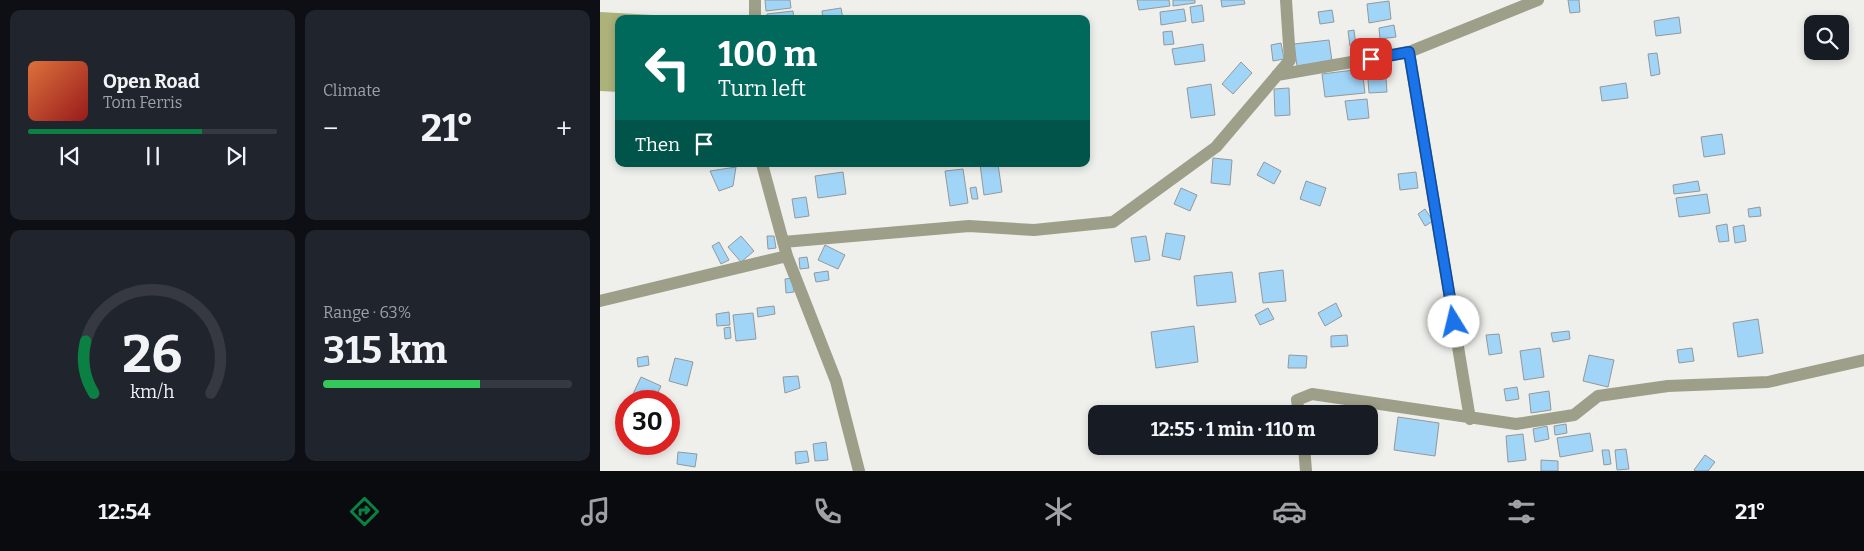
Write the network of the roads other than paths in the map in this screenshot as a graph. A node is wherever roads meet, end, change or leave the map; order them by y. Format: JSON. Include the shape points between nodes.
{"nodes":[{"id":1,"x":755,"y":0,"type":"edge"},
{"id":2,"x":1286,"y":0,"type":"edge"},
{"id":3,"x":1538,"y":0,"type":"edge"},
{"id":4,"x":756,"y":15,"type":"edge"},
{"id":5,"x":1409,"y":52,"type":"junction"},
{"id":6,"x":1277,"y":75,"type":"junction"},
{"id":7,"x":763,"y":167,"type":"edge"},
{"id":8,"x":783,"y":242,"type":"junction"},
{"id":9,"x":787,"y":256,"type":"junction"},
{"id":10,"x":600,"y":301,"type":"edge"},
{"id":11,"x":1864,"y":360,"type":"edge"},
{"id":12,"x":1298,"y":405,"type":"edge"},
{"id":13,"x":1470,"y":419,"type":"junction"},
{"id":14,"x":1305,"y":455,"type":"edge"},
{"id":15,"x":859,"y":471,"type":"edge"},
{"id":16,"x":1306,"y":471,"type":"edge"}],
"edges":[{"from":1,"to":4,"type":"street"},
{"from":2,"to":6,"type":"street","via":[[1290,60]]},
{"from":3,"to":5,"type":"street"},
{"from":5,"to":6,"type":"street"},
{"from":5,"to":13,"type":"street"},
{"from":6,"to":8,"type":"street","via":[[1216,147],[1113,222],[1034,230],[969,226]]},
{"from":7,"to":8,"type":"street"},
{"from":8,"to":9,"type":"street"},
{"from":9,"to":10,"type":"street"},
{"from":9,"to":15,"type":"street","via":[[836,381]]},
{"from":11,"to":13,"type":"street","via":[[1768,382],[1668,386],[1598,396],[1574,415],[1516,424]]},
{"from":12,"to":13,"type":"street","via":[[1297,400],[1312,394]]},
{"from":14,"to":16,"type":"street"}]}
